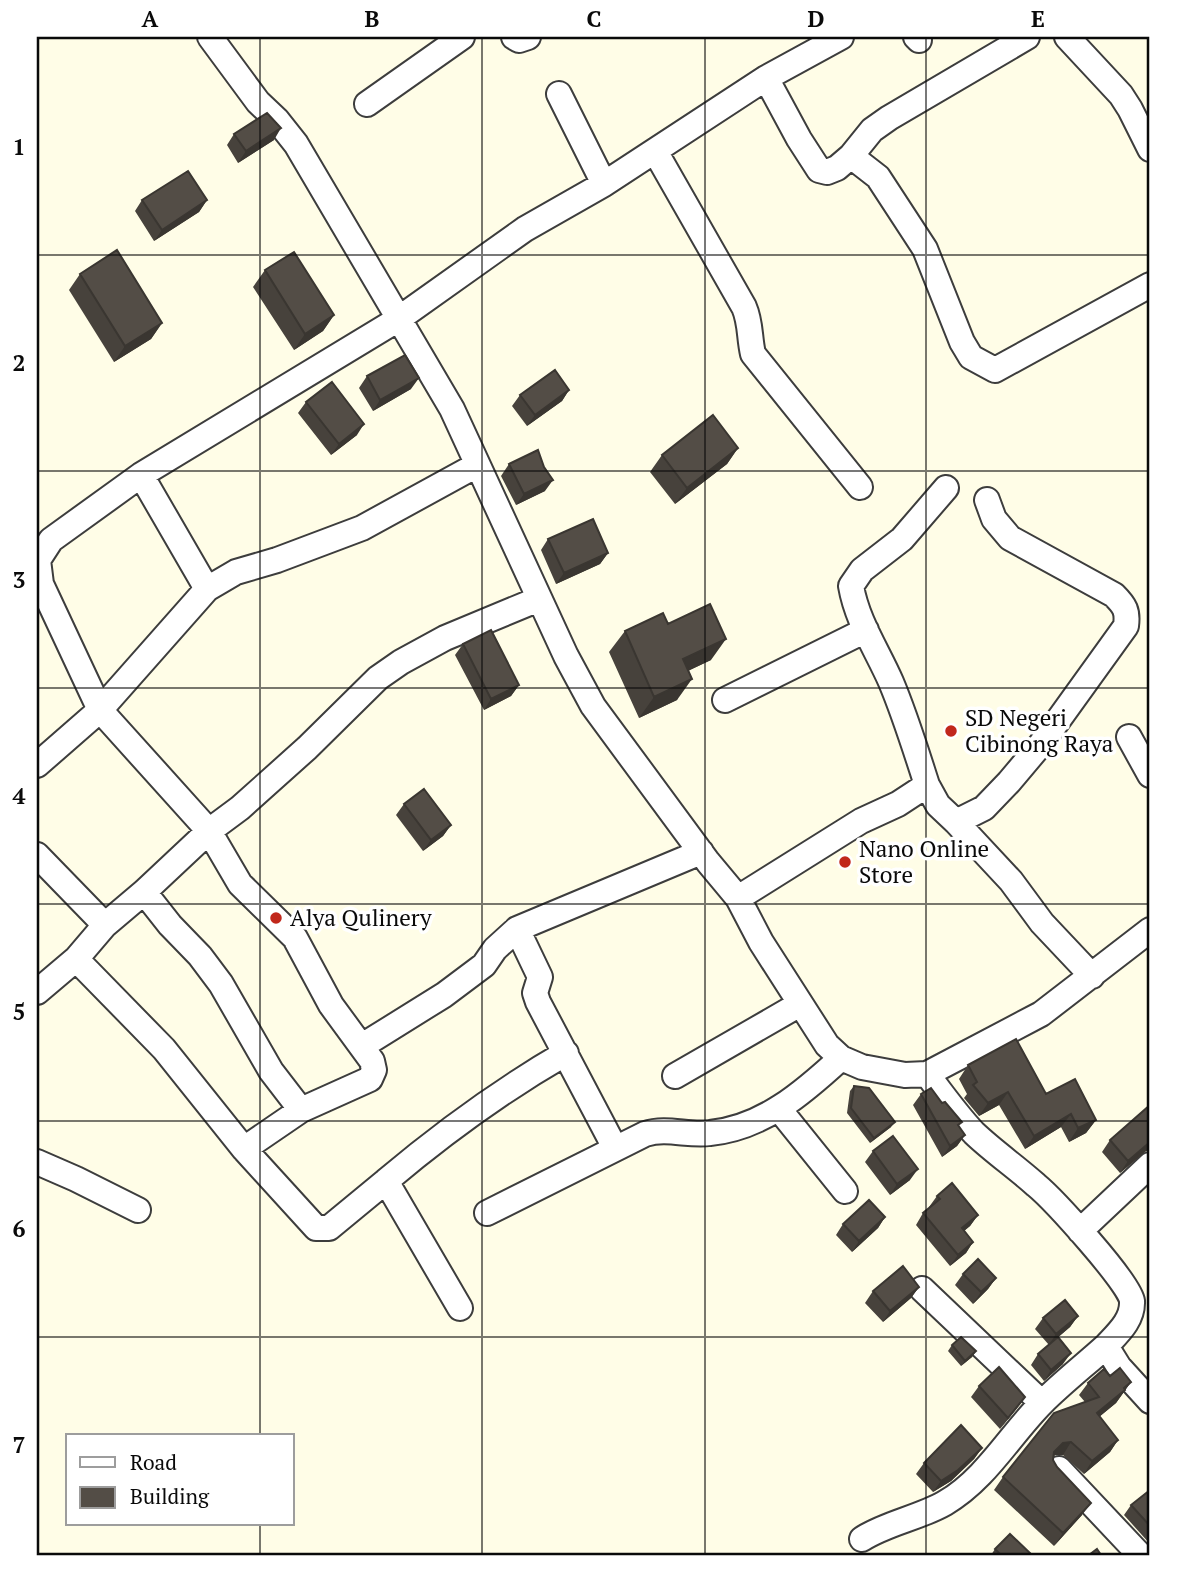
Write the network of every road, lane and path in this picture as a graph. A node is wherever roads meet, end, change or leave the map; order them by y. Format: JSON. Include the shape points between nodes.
{"nodes":[{"id":1,"x":210,"y":37,"type":"edge"},
{"id":2,"x":462,"y":37,"type":"edge"},
{"id":3,"x":514,"y":37,"type":"edge"},
{"id":4,"x":528,"y":37,"type":"edge"},
{"id":5,"x":841,"y":37,"type":"edge"},
{"id":6,"x":1027,"y":37,"type":"edge"},
{"id":7,"x":1067,"y":37,"type":"edge"},
{"id":8,"x":766,"y":78,"type":"junction"},
{"id":9,"x":559,"y":94,"type":"dead end"},
{"id":10,"x":367,"y":104,"type":"dead end"},
{"id":11,"x":1150,"y":149,"type":"edge"},
{"id":12,"x":655,"y":151,"type":"junction"},
{"id":13,"x":851,"y":156,"type":"junction"},
{"id":14,"x":604,"y":184,"type":"junction"},
{"id":15,"x":1150,"y":285,"type":"edge"},
{"id":16,"x":397,"y":320,"type":"junction"},
{"id":17,"x":477,"y":465,"type":"junction"},
{"id":18,"x":141,"y":475,"type":"junction"},
{"id":19,"x":860,"y":487,"type":"dead end"},
{"id":20,"x":946,"y":488,"type":"dead end"},
{"id":21,"x":987,"y":500,"type":"dead end"},
{"id":22,"x":37,"y":559,"type":"edge"},
{"id":23,"x":207,"y":589,"type":"junction"},
{"id":24,"x":540,"y":599,"type":"junction"},
{"id":25,"x":866,"y":629,"type":"junction"},
{"id":26,"x":725,"y":700,"type":"dead end"},
{"id":27,"x":100,"y":710,"type":"junction"},
{"id":28,"x":1129,"y":737,"type":"dead end"},
{"id":29,"x":37,"y":765,"type":"edge"},
{"id":30,"x":1150,"y":775,"type":"edge"},
{"id":31,"x":927,"y":785,"type":"junction"},
{"id":32,"x":956,"y":822,"type":"junction"},
{"id":33,"x":209,"y":831,"type":"junction"},
{"id":34,"x":701,"y":852,"type":"junction"},
{"id":35,"x":37,"y":855,"type":"edge"},
{"id":36,"x":144,"y":892,"type":"junction"},
{"id":37,"x":738,"y":898,"type":"junction"},
{"id":38,"x":104,"y":925,"type":"junction"},
{"id":39,"x":517,"y":929,"type":"junction"},
{"id":40,"x":1150,"y":930,"type":"edge"},
{"id":41,"x":76,"y":959,"type":"junction"},
{"id":42,"x":1092,"y":976,"type":"junction"},
{"id":43,"x":37,"y":992,"type":"edge"},
{"id":44,"x":800,"y":1004,"type":"junction"},
{"id":45,"x":362,"y":1046,"type":"junction"},
{"id":46,"x":566,"y":1053,"type":"junction"},
{"id":47,"x":841,"y":1058,"type":"junction"},
{"id":48,"x":928,"y":1074,"type":"junction"},
{"id":49,"x":676,"y":1076,"type":"dead end"},
{"id":50,"x":779,"y":1109,"type":"junction"},
{"id":51,"x":301,"y":1110,"type":"junction"},
{"id":52,"x":615,"y":1148,"type":"junction"},
{"id":53,"x":244,"y":1150,"type":"junction"},
{"id":54,"x":37,"y":1162,"type":"edge"},
{"id":55,"x":1150,"y":1165,"type":"edge"},
{"id":56,"x":386,"y":1181,"type":"junction"},
{"id":57,"x":845,"y":1191,"type":"dead end"},
{"id":58,"x":138,"y":1210,"type":"dead end"},
{"id":59,"x":487,"y":1213,"type":"dead end"},
{"id":60,"x":1080,"y":1231,"type":"junction"},
{"id":61,"x":922,"y":1289,"type":"dead end"},
{"id":62,"x":1141,"y":1304,"type":"edge"},
{"id":63,"x":460,"y":1308,"type":"dead end"},
{"id":64,"x":1106,"y":1346,"type":"junction"},
{"id":65,"x":1150,"y":1401,"type":"edge"},
{"id":66,"x":1042,"y":1403,"type":"junction"},
{"id":67,"x":1059,"y":1469,"type":"edge"},
{"id":68,"x":862,"y":1539,"type":"dead end"},
{"id":69,"x":1140,"y":1555,"type":"edge"}],
"edges":[{"from":1,"to":16,"type":"street","via":[[296,144]]},
{"from":2,"to":10,"type":"street"},
{"from":3,"to":4,"type":"street"},
{"from":5,"to":8,"type":"street"},
{"from":6,"to":13,"type":"street","via":[[889,118],[872,130]]},
{"from":7,"to":11,"type":"street","via":[[1121,95]]},
{"from":8,"to":12,"type":"street"},
{"from":8,"to":13,"type":"street","via":[[815,166],[827,172]]},
{"from":9,"to":14,"type":"street"},
{"from":12,"to":14,"type":"street"},
{"from":12,"to":19,"type":"street","via":[[744,307],[753,354]]},
{"from":13,"to":15,"type":"street","via":[[877,177],[925,249],[962,342],[971,357],[984,366],[995,370]]},
{"from":14,"to":16,"type":"street","via":[[525,229]]},
{"from":16,"to":17,"type":"street","via":[[452,409]]},
{"from":16,"to":18,"type":"street"},
{"from":17,"to":23,"type":"street","via":[[362,528],[236,572]]},
{"from":17,"to":24,"type":"street"},
{"from":18,"to":22,"type":"street","via":[[51,540]]},
{"from":18,"to":23,"type":"street"},
{"from":20,"to":25,"type":"street","via":[[902,539],[854,579],[854,602]]},
{"from":21,"to":32,"type":"street","via":[[994,519],[1010,538],[1114,596],[1128,616],[1126,626],[1041,744],[984,808]]},
{"from":22,"to":27,"type":"street","via":[[41,584]]},
{"from":23,"to":27,"type":"street"},
{"from":24,"to":33,"type":"street","via":[[445,638],[378,678],[307,748]]},
{"from":24,"to":34,"type":"street","via":[[600,718]]},
{"from":25,"to":26,"type":"street"},
{"from":25,"to":31,"type":"street","via":[[892,683]]},
{"from":27,"to":29,"type":"street"},
{"from":27,"to":33,"type":"street"},
{"from":28,"to":30,"type":"street"},
{"from":31,"to":32,"type":"street","via":[[937,805]]},
{"from":31,"to":37,"type":"street"},
{"from":32,"to":42,"type":"street"},
{"from":33,"to":36,"type":"street"},
{"from":33,"to":45,"type":"street","via":[[240,884],[299,943],[331,1005]]},
{"from":34,"to":37,"type":"street"},
{"from":34,"to":39,"type":"street"},
{"from":35,"to":38,"type":"street"},
{"from":36,"to":38,"type":"street"},
{"from":36,"to":51,"type":"street","via":[[221,984],[271,1071]]},
{"from":37,"to":44,"type":"street"},
{"from":38,"to":41,"type":"street"},
{"from":39,"to":45,"type":"street","via":[[444,995]]},
{"from":39,"to":46,"type":"street","via":[[540,977],[538,1002]]},
{"from":40,"to":42,"type":"street"},
{"from":41,"to":43,"type":"street"},
{"from":41,"to":53,"type":"street","via":[[164,1049]]},
{"from":42,"to":48,"type":"street","via":[[1041,1014]]},
{"from":44,"to":47,"type":"street"},
{"from":44,"to":49,"type":"street"},
{"from":45,"to":51,"type":"street","via":[[372,1061],[370,1079]]},
{"from":46,"to":52,"type":"street"},
{"from":46,"to":56,"type":"street","via":[[507,1087]]},
{"from":47,"to":48,"type":"street","via":[[905,1075]]},
{"from":47,"to":50,"type":"street"},
{"from":48,"to":60,"type":"street","via":[[973,1132],[1038,1186]]},
{"from":50,"to":52,"type":"street","via":[[732,1129],[710,1133],[656,1130]]},
{"from":50,"to":57,"type":"street"},
{"from":51,"to":53,"type":"street"},
{"from":52,"to":59,"type":"street"},
{"from":53,"to":56,"type":"street","via":[[316,1228],[329,1228]]},
{"from":54,"to":58,"type":"street"},
{"from":55,"to":60,"type":"street"},
{"from":56,"to":63,"type":"street"},
{"from":60,"to":62,"type":"street"},
{"from":61,"to":66,"type":"street"},
{"from":62,"to":64,"type":"street"},
{"from":64,"to":65,"type":"street"},
{"from":64,"to":66,"type":"street"},
{"from":66,"to":68,"type":"street","via":[[1001,1452],[955,1496]]},
{"from":67,"to":69,"type":"street"}]}
